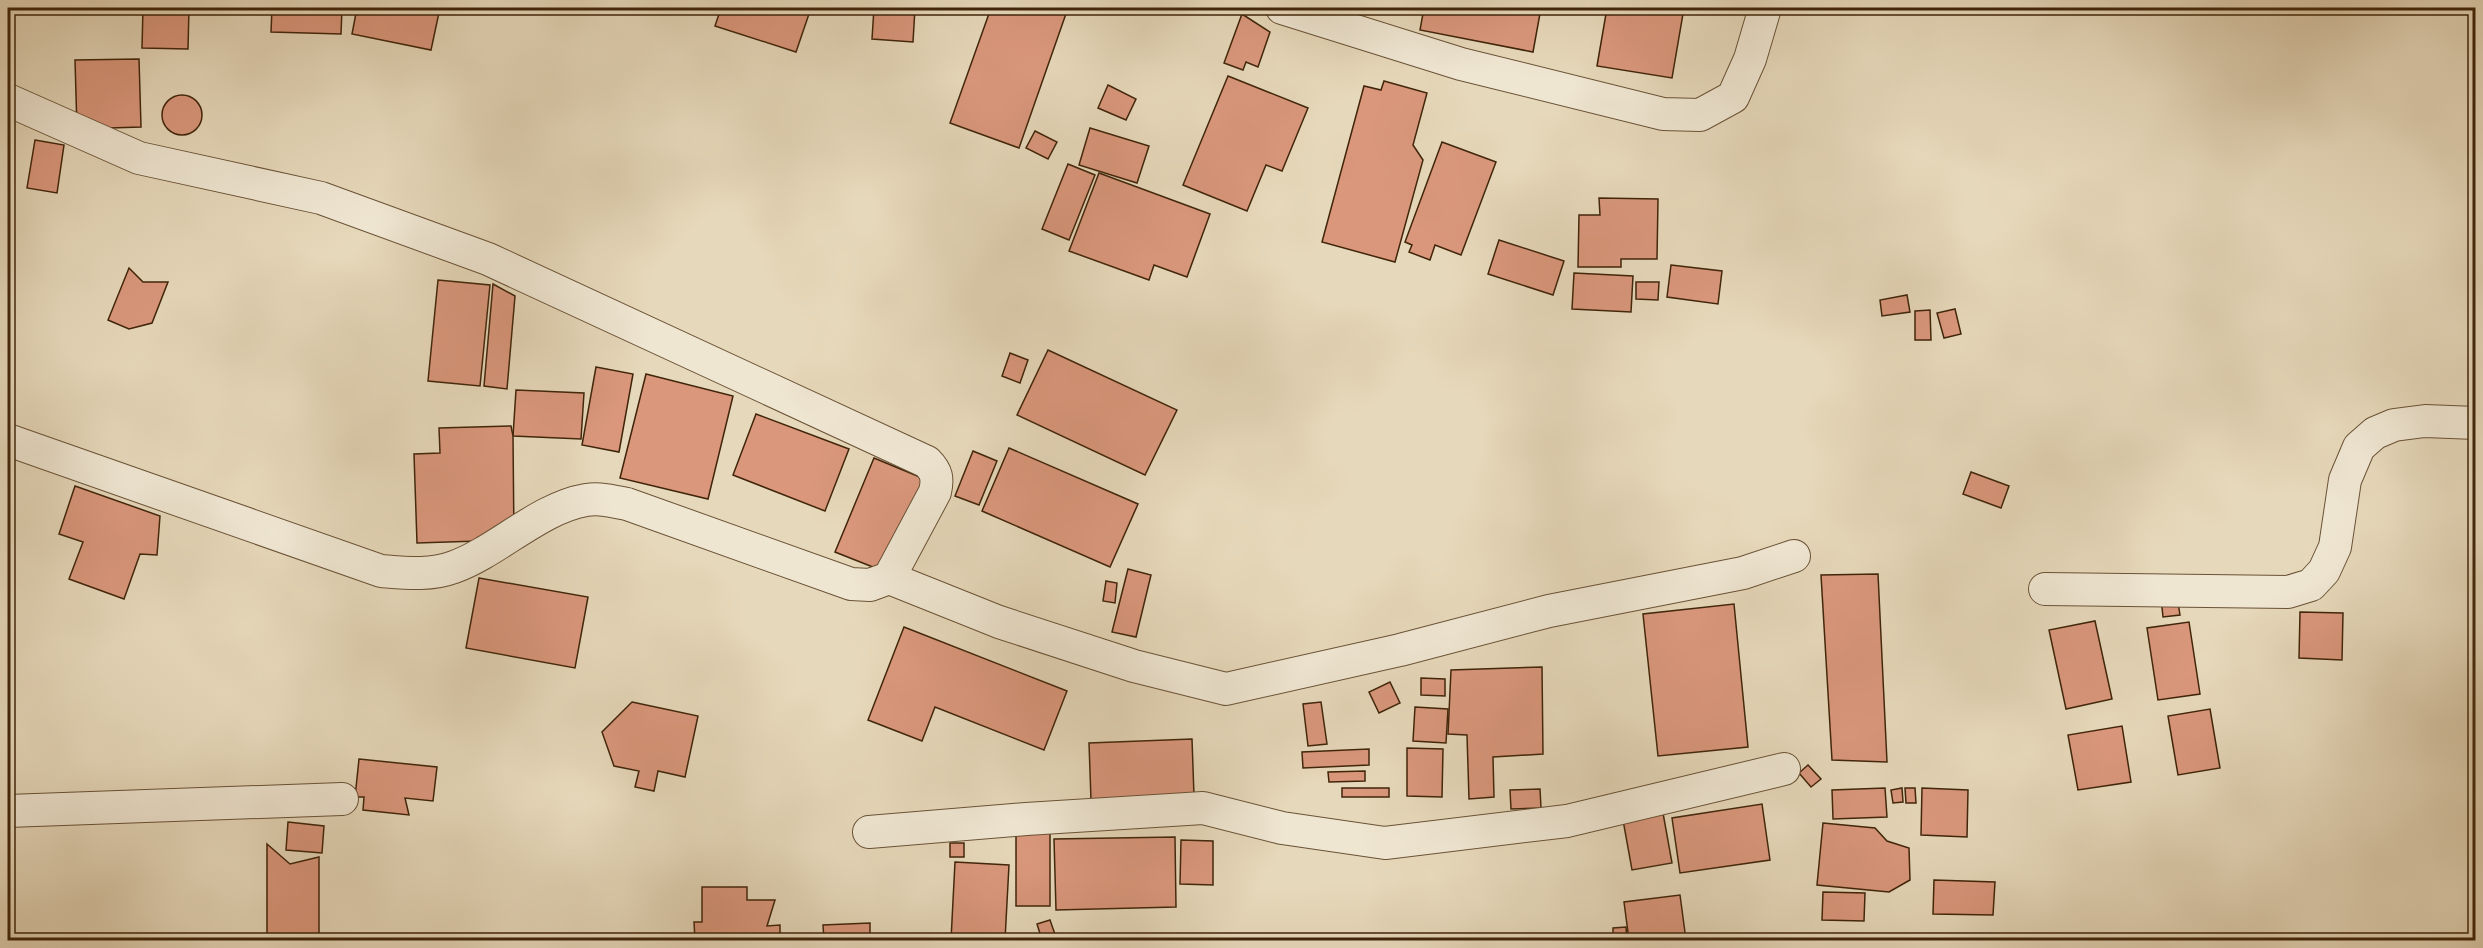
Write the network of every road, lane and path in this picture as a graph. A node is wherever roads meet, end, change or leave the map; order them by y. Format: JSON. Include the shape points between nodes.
{"nodes":[{"id":1,"x":1282,"y":8,"type":"edge"},
{"id":2,"x":1765,"y":8,"type":"edge"},
{"id":3,"x":8,"y":100,"type":"edge"},
{"id":4,"x":2475,"y":423,"type":"edge"},
{"id":5,"x":8,"y":440,"type":"edge"},
{"id":6,"x":1794,"y":556,"type":"dead end"},
{"id":7,"x":889,"y":578,"type":"junction"},
{"id":8,"x":2045,"y":589,"type":"dead end"},
{"id":9,"x":1785,"y":769,"type":"dead end"},
{"id":10,"x":342,"y":799,"type":"dead end"},
{"id":11,"x":8,"y":811,"type":"edge"},
{"id":12,"x":869,"y":832,"type":"dead end"}],
"edges":[{"from":1,"to":2,"type":"street","via":[[1461,64],[1663,114],[1700,115],[1732,96],[1750,59]]},
{"from":3,"to":7,"type":"street","via":[[139,158],[321,198],[488,259],[927,462],[938,480],[935,492]]},
{"from":4,"to":8,"type":"street","via":[[2425,421],[2394,425],[2375,433],[2359,447],[2345,480],[2335,547],[2324,571],[2311,585],[2288,591]]},
{"from":5,"to":7,"type":"street","via":[[381,571],[431,573],[455,567],[566,505],[602,499],[627,504],[851,584],[870,585]]},
{"from":6,"to":7,"type":"street","via":[[1743,573],[1549,612],[1226,689],[1134,666],[999,622]]},
{"from":9,"to":12,"type":"street","via":[[1567,821],[1385,843],[1282,828],[1203,808]]},
{"from":10,"to":11,"type":"street"}]}
